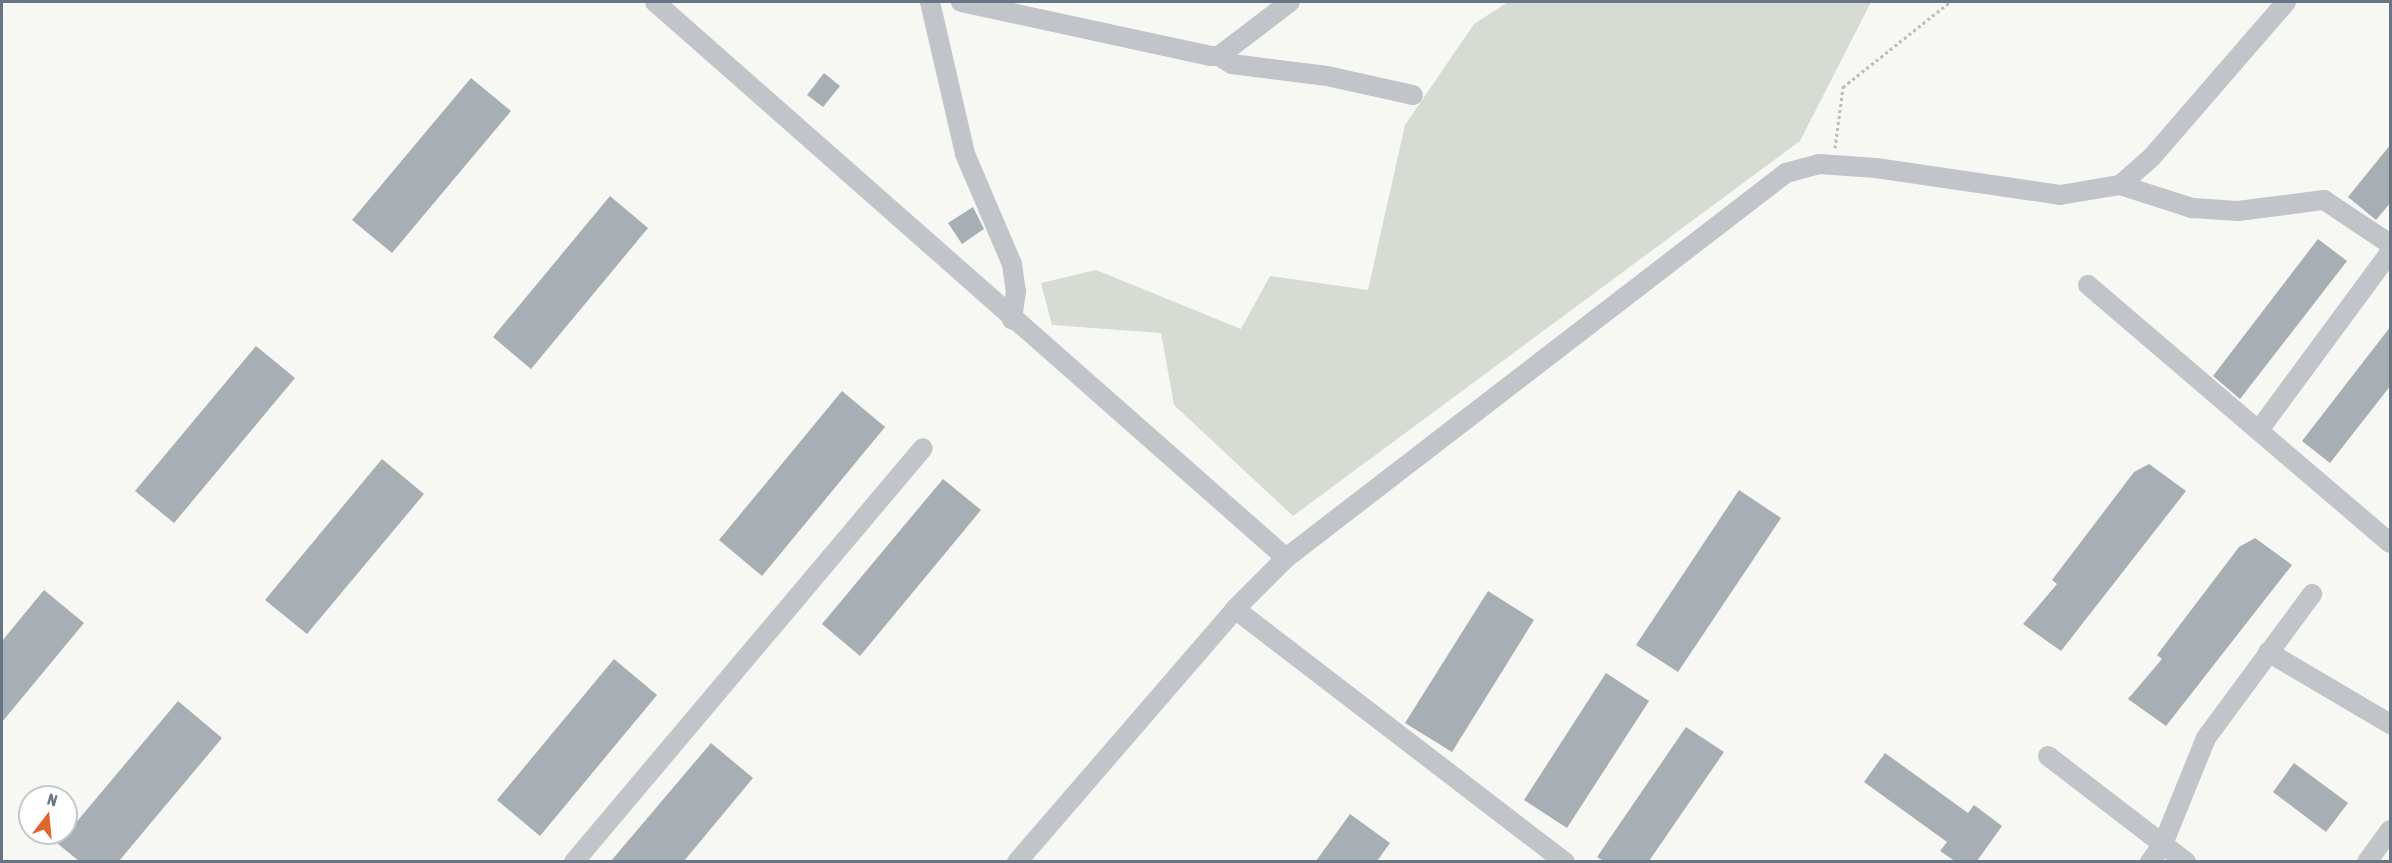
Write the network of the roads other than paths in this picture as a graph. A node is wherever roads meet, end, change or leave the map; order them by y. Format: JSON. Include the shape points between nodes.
{"nodes":[{"id":1,"x":655,"y":2,"type":"edge"},
{"id":2,"x":930,"y":2,"type":"edge"},
{"id":3,"x":962,"y":2,"type":"edge"},
{"id":4,"x":1290,"y":2,"type":"edge"},
{"id":5,"x":2286,"y":2,"type":"edge"},
{"id":6,"x":1219,"y":56,"type":"junction"},
{"id":7,"x":1413,"y":95,"type":"dead end"},
{"id":8,"x":2120,"y":185,"type":"junction"},
{"id":9,"x":2391,"y":244,"type":"edge"},
{"id":10,"x":2391,"y":252,"type":"edge"},
{"id":11,"x":2088,"y":285,"type":"dead end"},
{"id":12,"x":1012,"y":320,"type":"junction"},
{"id":13,"x":2259,"y":430,"type":"junction"},
{"id":14,"x":922,"y":448,"type":"dead end"},
{"id":15,"x":2391,"y":543,"type":"edge"},
{"id":16,"x":1286,"y":558,"type":"junction"},
{"id":17,"x":2312,"y":594,"type":"dead end"},
{"id":18,"x":1235,"y":609,"type":"junction"},
{"id":19,"x":2268,"y":652,"type":"junction"},
{"id":20,"x":2391,"y":724,"type":"edge"},
{"id":21,"x":2048,"y":756,"type":"dead end"},
{"id":22,"x":2391,"y":830,"type":"edge"},
{"id":23,"x":2163,"y":844,"type":"junction"},
{"id":24,"x":574,"y":861,"type":"edge"},
{"id":25,"x":1017,"y":861,"type":"edge"},
{"id":26,"x":1564,"y":861,"type":"edge"},
{"id":27,"x":2150,"y":861,"type":"edge"},
{"id":28,"x":2186,"y":861,"type":"edge"},
{"id":29,"x":2367,"y":861,"type":"edge"}],
"edges":[{"from":1,"to":12,"type":"street"},
{"from":2,"to":12,"type":"street","via":[[965,154],[1012,264],[1016,291]]},
{"from":3,"to":6,"type":"street"},
{"from":4,"to":6,"type":"street"},
{"from":5,"to":8,"type":"street","via":[[2151,158]]},
{"from":6,"to":7,"type":"street","via":[[1232,64],[1327,76]]},
{"from":8,"to":9,"type":"street","via":[[2192,208],[2238,211],[2324,200]]},
{"from":8,"to":16,"type":"street","via":[[2060,195],[1833,165],[1786,173]]},
{"from":10,"to":13,"type":"street"},
{"from":11,"to":13,"type":"street"},
{"from":12,"to":16,"type":"street"},
{"from":13,"to":15,"type":"street"},
{"from":14,"to":24,"type":"street"},
{"from":16,"to":18,"type":"street"},
{"from":17,"to":19,"type":"street"},
{"from":18,"to":25,"type":"street"},
{"from":18,"to":26,"type":"street"},
{"from":19,"to":20,"type":"street"},
{"from":19,"to":23,"type":"street","via":[[2206,738]]},
{"from":21,"to":23,"type":"street"},
{"from":22,"to":29,"type":"street"},
{"from":23,"to":27,"type":"street"},
{"from":23,"to":28,"type":"street"}]}
